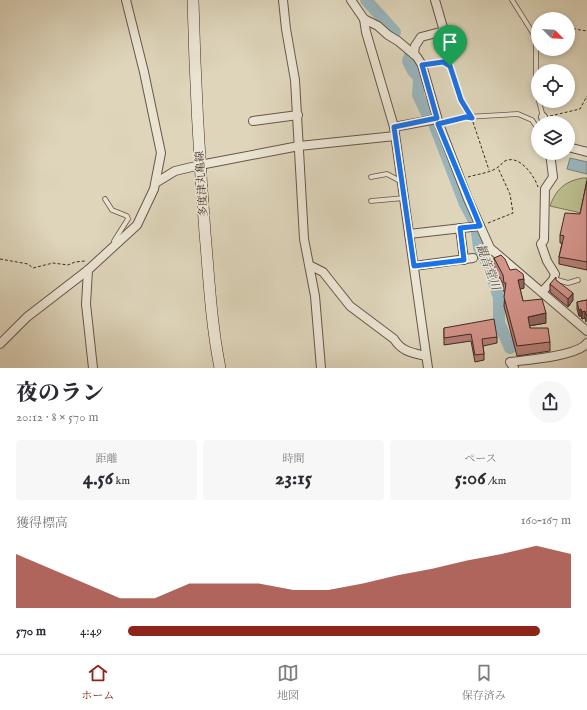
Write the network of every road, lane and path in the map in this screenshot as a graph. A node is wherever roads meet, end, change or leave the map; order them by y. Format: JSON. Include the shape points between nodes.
{"nodes":[{"id":1,"x":126,"y":0,"type":"edge"},
{"id":2,"x":193,"y":0,"type":"edge"},
{"id":3,"x":283,"y":0,"type":"edge"},
{"id":4,"x":351,"y":0,"type":"edge"},
{"id":5,"x":437,"y":0,"type":"edge"},
{"id":6,"x":512,"y":0,"type":"edge"},
{"id":7,"x":364,"y":19,"type":"junction"},
{"id":8,"x":575,"y":29,"type":"edge"},
{"id":9,"x":587,"y":31,"type":"edge"},
{"id":10,"x":414,"y":54,"type":"junction"},
{"id":11,"x":536,"y":64,"type":"edge"},
{"id":12,"x":422,"y":65,"type":"junction"},
{"id":13,"x":587,"y":96,"type":"edge"},
{"id":14,"x":298,"y":115,"type":"junction"},
{"id":15,"x":557,"y":116,"type":"edge"},
{"id":16,"x":472,"y":118,"type":"junction"},
{"id":17,"x":531,"y":120,"type":"edge"},
{"id":18,"x":252,"y":121,"type":"dead end"},
{"id":19,"x":438,"y":121,"type":"junction"},
{"id":20,"x":394,"y":127,"type":"junction"},
{"id":21,"x":395,"y":136,"type":"junction"},
{"id":22,"x":299,"y":146,"type":"junction"},
{"id":23,"x":575,"y":149,"type":"edge"},
{"id":24,"x":587,"y":152,"type":"edge"},
{"id":25,"x":551,"y":160,"type":"edge"},
{"id":26,"x":200,"y":164,"type":"junction"},
{"id":27,"x":498,"y":168,"type":"junction"},
{"id":28,"x":489,"y":170,"type":"junction"},
{"id":29,"x":371,"y":177,"type":"dead end"},
{"id":30,"x":461,"y":179,"type":"junction"},
{"id":31,"x":157,"y":182,"type":"junction"},
{"id":32,"x":403,"y":182,"type":"junction"},
{"id":33,"x":539,"y":190,"type":"dead end"},
{"id":34,"x":404,"y":198,"type":"junction"},
{"id":35,"x":105,"y":199,"type":"dead end"},
{"id":36,"x":371,"y":201,"type":"dead end"},
{"id":37,"x":480,"y":226,"type":"junction"},
{"id":38,"x":460,"y":228,"type":"junction"},
{"id":39,"x":409,"y":234,"type":"junction"},
{"id":40,"x":117,"y":244,"type":"junction"},
{"id":41,"x":474,"y":258,"type":"dead end"},
{"id":42,"x":0,"y":259,"type":"edge"},
{"id":43,"x":464,"y":260,"type":"junction"},
{"id":44,"x":309,"y":265,"type":"junction"},
{"id":45,"x":88,"y":266,"type":"junction"},
{"id":46,"x":414,"y":266,"type":"junction"},
{"id":47,"x":553,"y":278,"type":"junction"},
{"id":48,"x":578,"y":280,"type":"dead end"},
{"id":49,"x":542,"y":292,"type":"junction"},
{"id":50,"x":587,"y":331,"type":"edge"},
{"id":51,"x":587,"y":343,"type":"edge"},
{"id":52,"x":0,"y":344,"type":"edge"},
{"id":53,"x":426,"y":356,"type":"junction"},
{"id":54,"x":92,"y":368,"type":"edge"},
{"id":55,"x":220,"y":368,"type":"edge"},
{"id":56,"x":321,"y":368,"type":"edge"},
{"id":57,"x":428,"y":368,"type":"edge"},
{"id":58,"x":514,"y":368,"type":"edge"}],
"edges":[{"from":1,"to":31,"type":"street","via":[[161,152]]},
{"from":2,"to":26,"type":"main road","name":"多度津丸亀線"},
{"from":3,"to":14,"type":"street"},
{"from":4,"to":7,"type":"street"},
{"from":5,"to":10,"type":"street","via":[[444,31],[421,37],[415,46]]},
{"from":6,"to":11,"type":"lane","via":[[536,38]]},
{"from":7,"to":10,"type":"street","via":[[378,26]]},
{"from":7,"to":20,"type":"street"},
{"from":8,"to":9,"type":"path"},
{"from":10,"to":12,"type":"street"},
{"from":12,"to":16,"type":"path","via":[[443,62],[450,66],[461,100]]},
{"from":12,"to":19,"type":"street"},
{"from":13,"to":15,"type":"path","via":[[580,109]]},
{"from":14,"to":18,"type":"street"},
{"from":14,"to":22,"type":"street"},
{"from":16,"to":17,"type":"lane","via":[[518,114]]},
{"from":16,"to":19,"type":"lane"},
{"from":16,"to":28,"type":"path"},
{"from":19,"to":20,"type":"street"},
{"from":19,"to":30,"type":"street"},
{"from":20,"to":21,"type":"street"},
{"from":21,"to":22,"type":"street"},
{"from":21,"to":32,"type":"street"},
{"from":22,"to":26,"type":"street"},
{"from":22,"to":44,"type":"street","via":[[304,238]]},
{"from":23,"to":24,"type":"street"},
{"from":25,"to":47,"type":"street","via":[[552,177],[546,189],[544,240],[541,244],[555,274]]},
{"from":26,"to":31,"type":"street","via":[[175,171]]},
{"from":26,"to":55,"type":"main road","name":"多度津丸亀線","via":[[212,324]]},
{"from":27,"to":28,"type":"path"},
{"from":27,"to":33,"type":"path","via":[[504,161],[514,159],[520,162],[536,181]]},
{"from":27,"to":37,"type":"path","via":[[510,194],[513,213]]},
{"from":28,"to":30,"type":"path"},
{"from":29,"to":32,"type":"lane","via":[[386,174]]},
{"from":30,"to":37,"type":"street"},
{"from":31,"to":40,"type":"street","via":[[137,225]]},
{"from":32,"to":34,"type":"street"},
{"from":34,"to":36,"type":"lane"},
{"from":34,"to":39,"type":"street"},
{"from":35,"to":40,"type":"lane","via":[[112,210],[127,216],[128,219],[116,236],[114,241]]},
{"from":37,"to":38,"type":"street"},
{"from":37,"to":49,"type":"street","via":[[490,248]]},
{"from":38,"to":39,"type":"street"},
{"from":38,"to":43,"type":"street"},
{"from":39,"to":46,"type":"street"},
{"from":40,"to":45,"type":"street"},
{"from":41,"to":43,"type":"street"},
{"from":42,"to":45,"type":"path","via":[[28,264],[33,268],[53,263],[68,265],[83,260]]},
{"from":43,"to":46,"type":"street"},
{"from":44,"to":53,"type":"street","via":[[324,272],[350,306],[394,340],[399,347]]},
{"from":44,"to":56,"type":"street","via":[[315,296]]},
{"from":45,"to":52,"type":"street","via":[[27,317]]},
{"from":45,"to":54,"type":"street","via":[[86,304]]},
{"from":46,"to":53,"type":"street"},
{"from":47,"to":48,"type":"lane","via":[[568,283]]},
{"from":47,"to":49,"type":"street"},
{"from":49,"to":50,"type":"street"},
{"from":51,"to":58,"type":"street","via":[[572,352],[510,362]]},
{"from":53,"to":57,"type":"street"}]}
